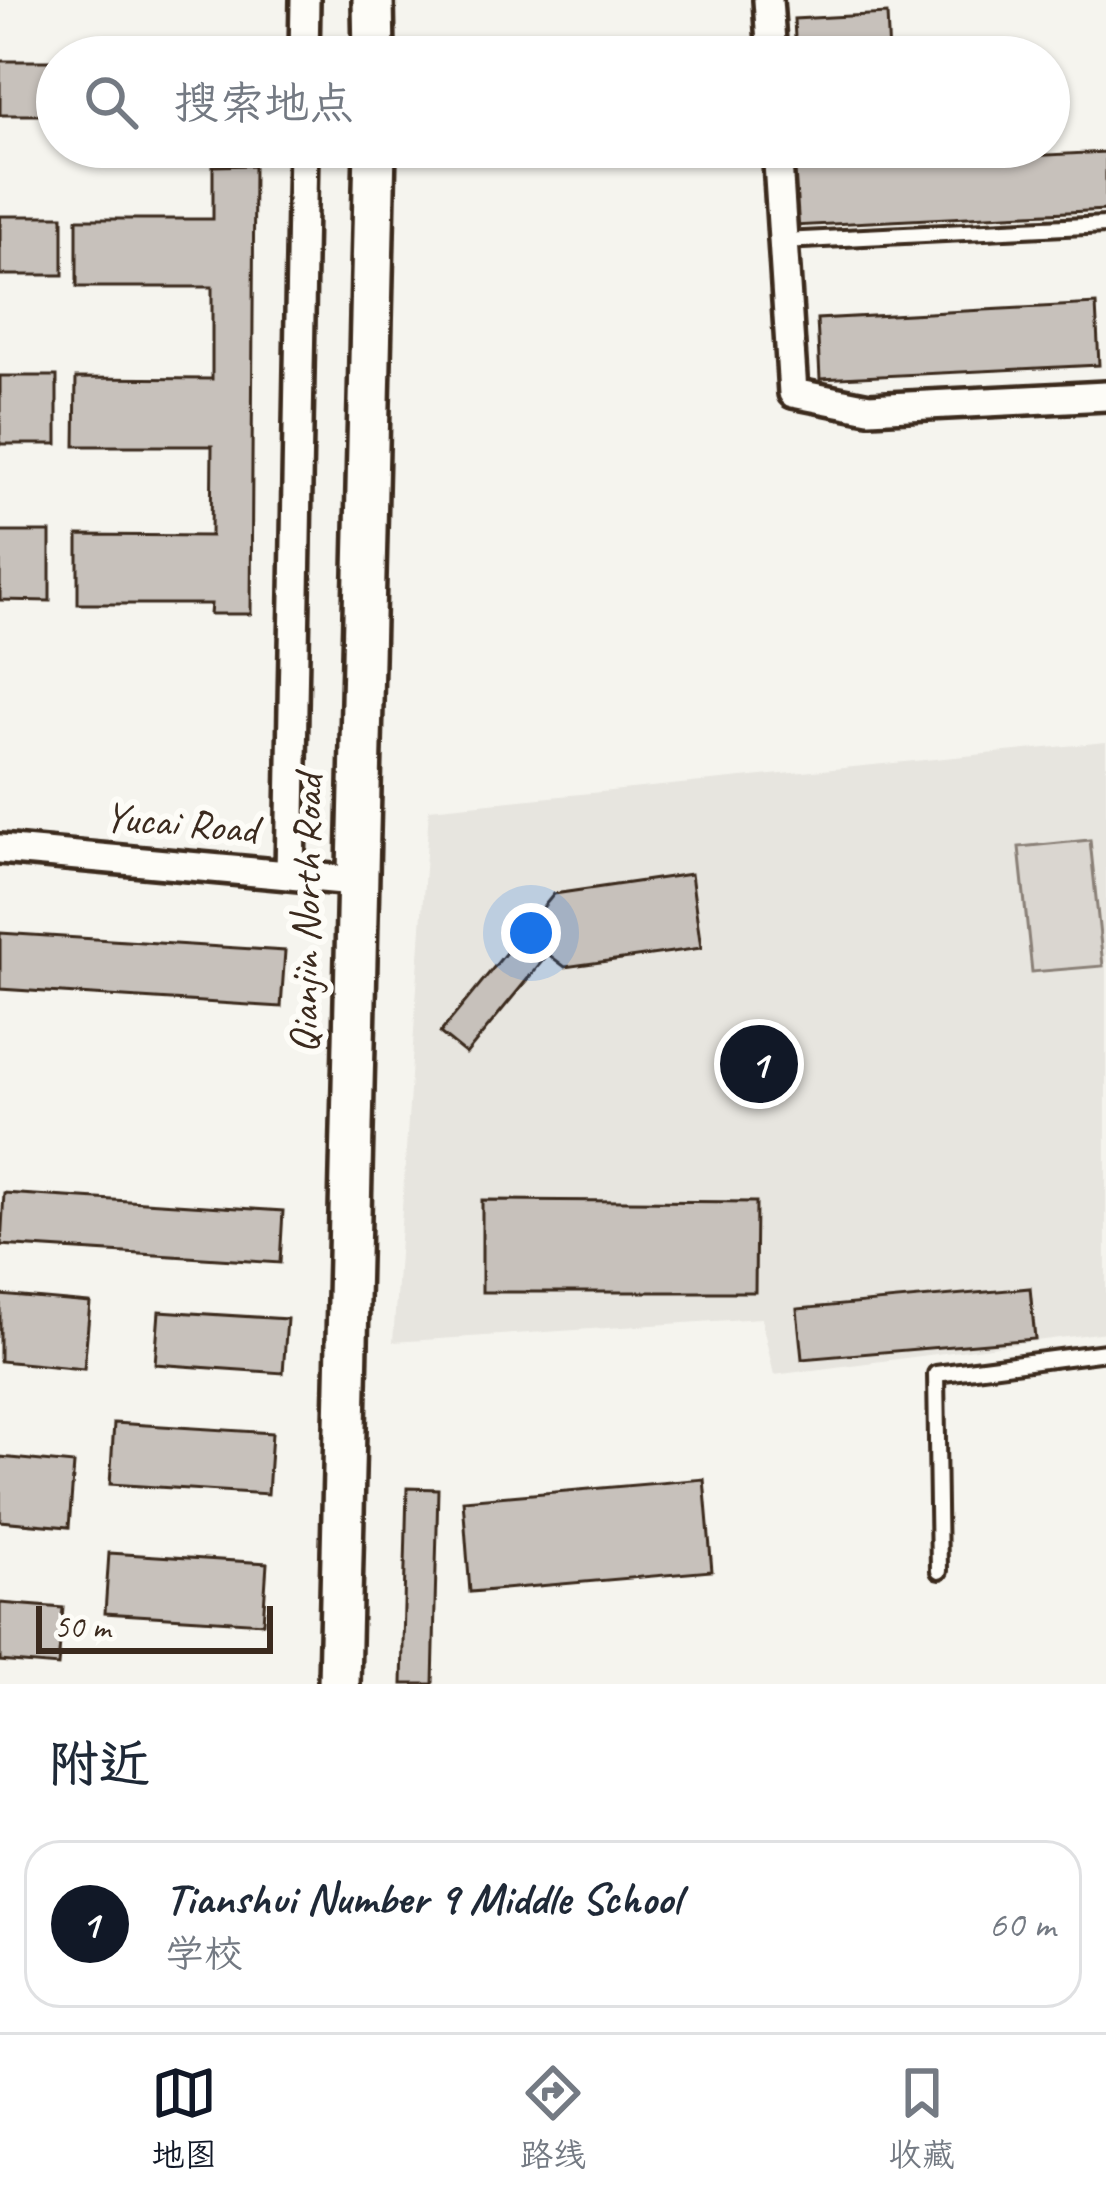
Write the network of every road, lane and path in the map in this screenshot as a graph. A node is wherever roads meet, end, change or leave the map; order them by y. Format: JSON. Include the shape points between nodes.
{"nodes":[{"id":1,"x":305,"y":0,"type":"edge"},
{"id":2,"x":373,"y":0,"type":"edge"},
{"id":3,"x":768,"y":0,"type":"edge"},
{"id":4,"x":304,"y":36,"type":"edge"},
{"id":5,"x":374,"y":36,"type":"edge"},
{"id":6,"x":771,"y":36,"type":"edge"},
{"id":7,"x":303,"y":168,"type":"edge"},
{"id":8,"x":374,"y":168,"type":"edge"},
{"id":9,"x":778,"y":168,"type":"edge"},
{"id":10,"x":1106,"y":225,"type":"edge"},
{"id":11,"x":783,"y":241,"type":"junction"},
{"id":12,"x":1106,"y":396,"type":"edge"},
{"id":13,"x":0,"y":849,"type":"edge"},
{"id":14,"x":290,"y":875,"type":"junction"},
{"id":15,"x":354,"y":880,"type":"junction"},
{"id":16,"x":1106,"y":1352,"type":"edge"},
{"id":17,"x":939,"y":1571,"type":"dead end"},
{"id":18,"x":339,"y":1684,"type":"edge"}],
"edges":[{"from":1,"to":4,"type":"street"},
{"from":2,"to":5,"type":"main road"},
{"from":3,"to":6,"type":"street"},
{"from":7,"to":14,"type":"street"},
{"from":8,"to":15,"type":"main road","name":"Qianjin North Road"},
{"from":9,"to":11,"type":"street"},
{"from":10,"to":11,"type":"lane"},
{"from":11,"to":12,"type":"street","via":[[793,392],[869,408]]},
{"from":13,"to":14,"type":"street","name":"Yucai Road"},
{"from":14,"to":15,"type":"street","name":"Yucai Road"},
{"from":15,"to":18,"type":"main road","name":"Qianjin North Road"},
{"from":16,"to":17,"type":"lane","via":[[936,1374]]}]}
